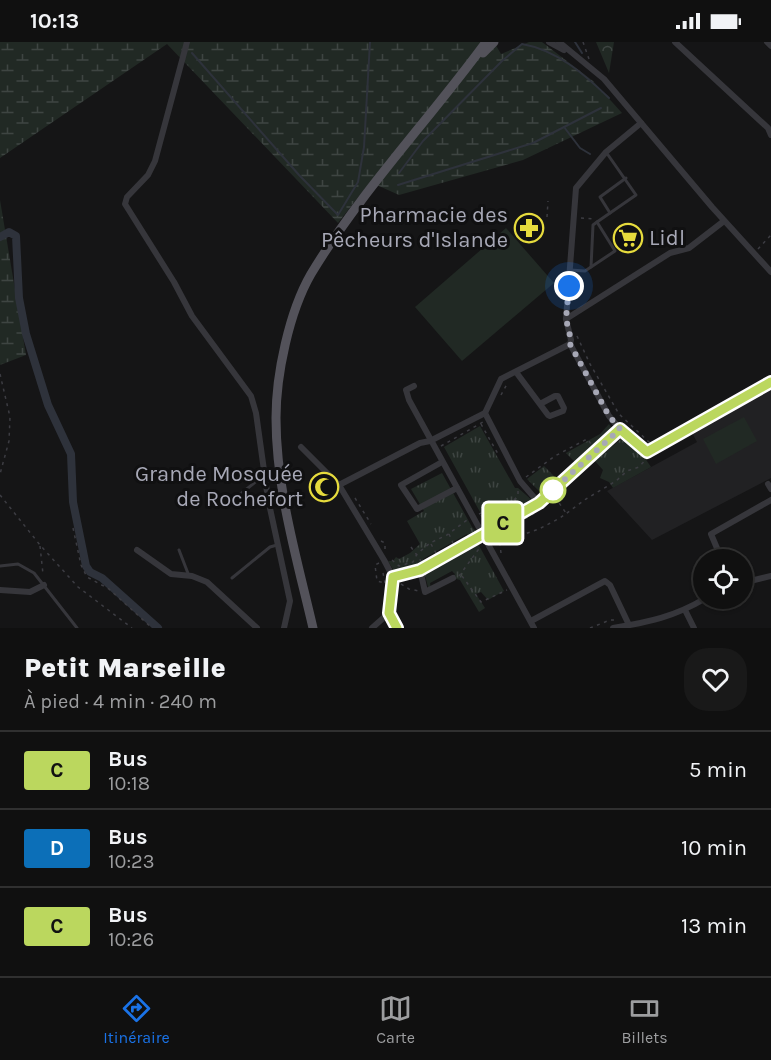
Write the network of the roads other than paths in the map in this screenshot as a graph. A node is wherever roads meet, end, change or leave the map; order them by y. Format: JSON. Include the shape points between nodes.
{"nodes":[{"id":1,"x":187,"y":42,"type":"edge"},
{"id":2,"x":486,"y":42,"type":"edge"},
{"id":3,"x":494,"y":42,"type":"edge"},
{"id":4,"x":549,"y":42,"type":"edge"},
{"id":5,"x":559,"y":42,"type":"edge"},
{"id":6,"x":675,"y":42,"type":"edge"},
{"id":7,"x":767,"y":42,"type":"edge"},
{"id":8,"x":771,"y":46,"type":"edge"},
{"id":9,"x":582,"y":62,"type":"junction"},
{"id":10,"x":462,"y":74,"type":"junction"},
{"id":11,"x":641,"y":123,"type":"junction"},
{"id":12,"x":771,"y":135,"type":"edge"},
{"id":13,"x":606,"y":152,"type":"junction"},
{"id":14,"x":626,"y":178,"type":"junction"},
{"id":15,"x":610,"y":213,"type":"junction"},
{"id":16,"x":599,"y":220,"type":"junction"},
{"id":17,"x":724,"y":221,"type":"junction"},
{"id":18,"x":591,"y":267,"type":"junction"},
{"id":19,"x":570,"y":270,"type":"junction"},
{"id":20,"x":771,"y":272,"type":"edge"},
{"id":21,"x":566,"y":319,"type":"junction"},
{"id":22,"x":570,"y":344,"type":"junction"},
{"id":23,"x":516,"y":372,"type":"junction"},
{"id":24,"x":771,"y":382,"type":"edge"},
{"id":25,"x":414,"y":386,"type":"dead end"},
{"id":26,"x":540,"y":404,"type":"dead end"},
{"id":27,"x":485,"y":413,"type":"junction"},
{"id":28,"x":620,"y":429,"type":"junction"},
{"id":29,"x":430,"y":441,"type":"junction"},
{"id":30,"x":301,"y":447,"type":"dead end"},
{"id":31,"x":442,"y":462,"type":"junction"},
{"id":32,"x":265,"y":479,"type":"junction"},
{"id":33,"x":339,"y":485,"type":"junction"},
{"id":34,"x":457,"y":488,"type":"junction"},
{"id":35,"x":771,"y":500,"type":"edge"},
{"id":36,"x":539,"y":503,"type":"junction"},
{"id":37,"x":225,"y":506,"type":"dead end"},
{"id":38,"x":482,"y":535,"type":"junction"},
{"id":39,"x":277,"y":544,"type":"junction"},
{"id":40,"x":717,"y":549,"type":"edge"},
{"id":41,"x":137,"y":550,"type":"dead end"},
{"id":42,"x":179,"y":550,"type":"dead end"},
{"id":43,"x":0,"y":566,"type":"edge"},
{"id":44,"x":422,"y":568,"type":"junction"},
{"id":45,"x":189,"y":576,"type":"junction"},
{"id":46,"x":771,"y":576,"type":"edge"},
{"id":47,"x":393,"y":577,"type":"junction"},
{"id":48,"x":232,"y":578,"type":"dead end"},
{"id":49,"x":453,"y":578,"type":"road end"},
{"id":50,"x":753,"y":580,"type":"edge"},
{"id":51,"x":44,"y":585,"type":"junction"},
{"id":52,"x":0,"y":590,"type":"edge"},
{"id":53,"x":693,"y":605,"type":"edge"},
{"id":54,"x":685,"y":610,"type":"junction"},
{"id":55,"x":389,"y":613,"type":"junction"},
{"id":56,"x":532,"y":625,"type":"edge"},
{"id":57,"x":629,"y":625,"type":"junction"},
{"id":58,"x":76,"y":628,"type":"edge"},
{"id":59,"x":257,"y":628,"type":"edge"},
{"id":60,"x":285,"y":628,"type":"edge"},
{"id":61,"x":313,"y":628,"type":"edge"},
{"id":62,"x":372,"y":628,"type":"edge"},
{"id":63,"x":397,"y":628,"type":"edge"},
{"id":64,"x":613,"y":628,"type":"edge"},
{"id":65,"x":694,"y":628,"type":"edge"}],
"edges":[{"from":1,"to":32,"type":"street","via":[[155,161],[125,204],[192,316],[251,396]]},
{"from":2,"to":10,"type":"main road"},
{"from":3,"to":10,"type":"main road"},
{"from":4,"to":9,"type":"street"},
{"from":5,"to":9,"type":"street"},
{"from":6,"to":12,"type":"street"},
{"from":7,"to":8,"type":"street"},
{"from":9,"to":11,"type":"street","via":[[604,79]]},
{"from":10,"to":61,"type":"main road","via":[[374,185],[310,276],[283,355],[276,393],[278,456]]},
{"from":11,"to":13,"type":"street"},
{"from":11,"to":17,"type":"street"},
{"from":13,"to":14,"type":"lane"},
{"from":13,"to":19,"type":"street","via":[[576,188]]},
{"from":14,"to":15,"type":"lane","via":[[600,197]]},
{"from":14,"to":15,"type":"lane","via":[[636,195]]},
{"from":15,"to":16,"type":"lane"},
{"from":16,"to":18,"type":"lane","via":[[593,225]]},
{"from":16,"to":18,"type":"lane","via":[[615,251]]},
{"from":17,"to":20,"type":"street"},
{"from":17,"to":21,"type":"street","via":[[689,248],[670,253]]},
{"from":18,"to":19,"type":"lane","via":[[585,271]]},
{"from":19,"to":21,"type":"street"},
{"from":21,"to":22,"type":"street"},
{"from":22,"to":23,"type":"street"},
{"from":22,"to":28,"type":"street"},
{"from":23,"to":26,"type":"street"},
{"from":23,"to":27,"type":"street","via":[[501,380]]},
{"from":24,"to":28,"type":"street","via":[[647,452]]},
{"from":25,"to":29,"type":"street","via":[[406,390]]},
{"from":27,"to":29,"type":"street"},
{"from":27,"to":36,"type":"street","via":[[520,481]]},
{"from":28,"to":36,"type":"street"},
{"from":29,"to":31,"type":"street"},
{"from":29,"to":33,"type":"street"},
{"from":30,"to":33,"type":"street"},
{"from":31,"to":34,"type":"street"},
{"from":31,"to":34,"type":"street","via":[[401,485],[417,509]]},
{"from":32,"to":37,"type":"lane","via":[[258,480]]},
{"from":32,"to":39,"type":"street"},
{"from":33,"to":47,"type":"street"},
{"from":34,"to":38,"type":"street"},
{"from":35,"to":40,"type":"street","via":[[711,534]]},
{"from":36,"to":38,"type":"street"},
{"from":38,"to":44,"type":"street"},
{"from":38,"to":56,"type":"street"},
{"from":39,"to":48,"type":"lane"},
{"from":39,"to":60,"type":"street","via":[[290,601]]},
{"from":41,"to":45,"type":"street","via":[[171,574]]},
{"from":42,"to":45,"type":"lane"},
{"from":43,"to":51,"type":"lane","via":[[27,568]]},
{"from":44,"to":47,"type":"street"},
{"from":44,"to":49,"type":"street","via":[[425,592]]},
{"from":45,"to":59,"type":"street","via":[[207,582]]},
{"from":46,"to":50,"type":"street"},
{"from":47,"to":55,"type":"street"},
{"from":51,"to":52,"type":"street","via":[[30,592]]},
{"from":51,"to":58,"type":"lane"},
{"from":53,"to":54,"type":"street"},
{"from":54,"to":57,"type":"street","via":[[645,624]]},
{"from":54,"to":65,"type":"street"},
{"from":55,"to":62,"type":"street"},
{"from":55,"to":63,"type":"street"},
{"from":56,"to":57,"type":"street","via":[[605,581]]},
{"from":57,"to":64,"type":"street"}]}
